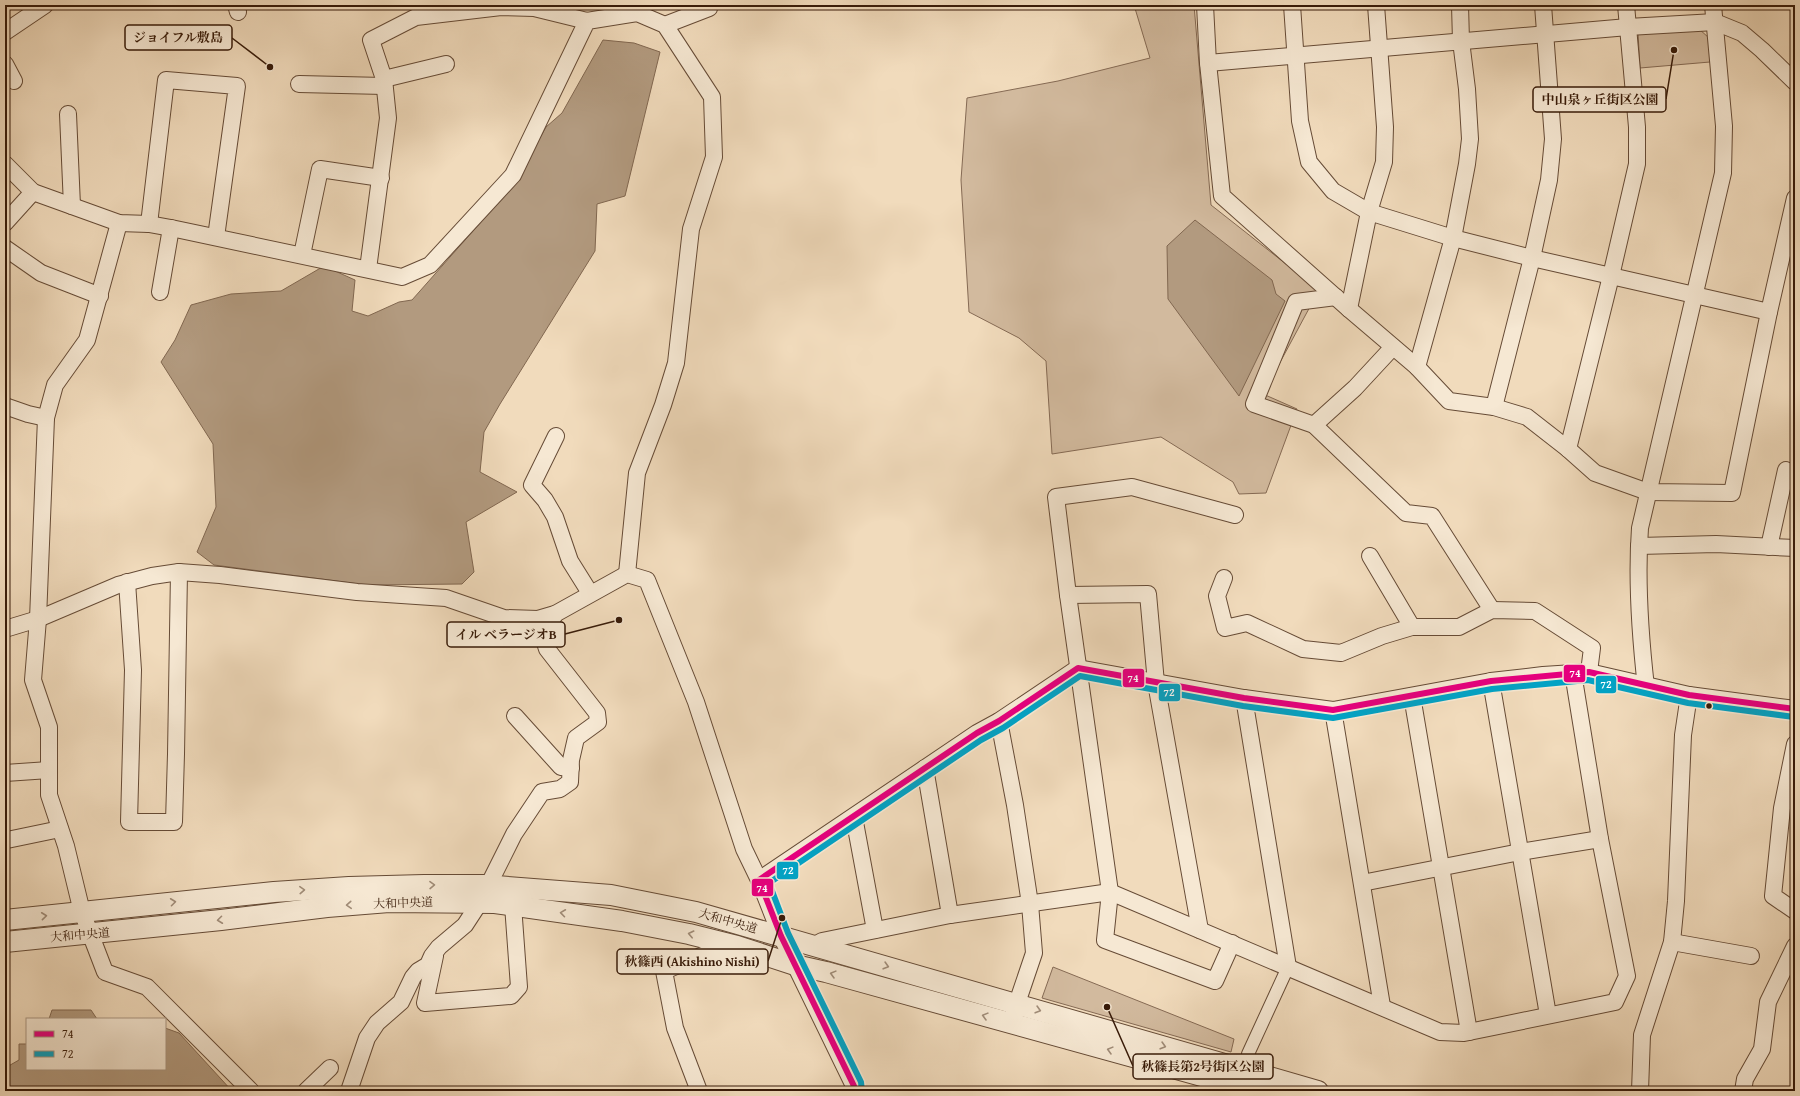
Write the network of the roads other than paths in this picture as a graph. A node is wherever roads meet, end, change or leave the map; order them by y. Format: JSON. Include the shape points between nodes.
{"nodes":[{"id":1,"x":45,"y":5,"type":"edge"},
{"id":2,"x":709,"y":5,"type":"edge"},
{"id":3,"x":1205,"y":5,"type":"edge"},
{"id":4,"x":1292,"y":5,"type":"edge"},
{"id":5,"x":1376,"y":5,"type":"edge"},
{"id":6,"x":1460,"y":5,"type":"edge"},
{"id":7,"x":1543,"y":5,"type":"edge"},
{"id":8,"x":1626,"y":5,"type":"edge"},
{"id":9,"x":1713,"y":5,"type":"edge"},
{"id":10,"x":637,"y":9,"type":"edge"},
{"id":11,"x":587,"y":21,"type":"junction"},
{"id":12,"x":1714,"y":22,"type":"junction"},
{"id":13,"x":665,"y":25,"type":"junction"},
{"id":14,"x":1628,"y":26,"type":"junction"},
{"id":15,"x":5,"y":32,"type":"edge"},
{"id":16,"x":1545,"y":34,"type":"junction"},
{"id":17,"x":1461,"y":41,"type":"junction"},
{"id":18,"x":1380,"y":48,"type":"junction"},
{"id":19,"x":1296,"y":56,"type":"junction"},
{"id":20,"x":1208,"y":63,"type":"junction"},
{"id":21,"x":5,"y":64,"type":"edge"},
{"id":22,"x":446,"y":64,"type":"dead end"},
{"id":23,"x":14,"y":81,"type":"dead end"},
{"id":24,"x":1795,"y":82,"type":"edge"},
{"id":25,"x":384,"y":83,"type":"junction"},
{"id":26,"x":299,"y":84,"type":"dead end"},
{"id":27,"x":68,"y":114,"type":"dead end"},
{"id":28,"x":5,"y":164,"type":"edge"},
{"id":29,"x":381,"y":178,"type":"junction"},
{"id":30,"x":33,"y":192,"type":"junction"},
{"id":31,"x":1795,"y":198,"type":"edge"},
{"id":32,"x":72,"y":206,"type":"junction"},
{"id":33,"x":1369,"y":212,"type":"junction"},
{"id":34,"x":5,"y":223,"type":"edge"},
{"id":35,"x":119,"y":223,"type":"junction"},
{"id":36,"x":149,"y":224,"type":"junction"},
{"id":37,"x":171,"y":228,"type":"junction"},
{"id":38,"x":216,"y":237,"type":"junction"},
{"id":39,"x":1453,"y":238,"type":"junction"},
{"id":40,"x":5,"y":248,"type":"edge"},
{"id":41,"x":302,"y":255,"type":"junction"},
{"id":42,"x":1532,"y":258,"type":"junction"},
{"id":43,"x":368,"y":269,"type":"junction"},
{"id":44,"x":1611,"y":276,"type":"junction"},
{"id":45,"x":160,"y":292,"type":"dead end"},
{"id":46,"x":1694,"y":295,"type":"junction"},
{"id":47,"x":100,"y":296,"type":"junction"},
{"id":48,"x":1336,"y":297,"type":"junction"},
{"id":49,"x":1349,"y":309,"type":"junction"},
{"id":50,"x":1769,"y":312,"type":"junction"},
{"id":51,"x":1394,"y":347,"type":"junction"},
{"id":52,"x":1417,"y":367,"type":"junction"},
{"id":53,"x":5,"y":406,"type":"edge"},
{"id":54,"x":1494,"y":407,"type":"junction"},
{"id":55,"x":46,"y":418,"type":"junction"},
{"id":56,"x":1314,"y":425,"type":"junction"},
{"id":57,"x":556,"y":436,"type":"dead end"},
{"id":58,"x":1568,"y":449,"type":"junction"},
{"id":59,"x":1786,"y":470,"type":"dead end"},
{"id":60,"x":1648,"y":492,"type":"junction"},
{"id":61,"x":1235,"y":515,"type":"dead end"},
{"id":62,"x":1638,"y":546,"type":"junction"},
{"id":63,"x":1769,"y":547,"type":"junction"},
{"id":64,"x":1795,"y":548,"type":"edge"},
{"id":65,"x":1370,"y":556,"type":"dead end"},
{"id":66,"x":179,"y":572,"type":"junction"},
{"id":67,"x":627,"y":574,"type":"junction"},
{"id":68,"x":1224,"y":578,"type":"dead end"},
{"id":69,"x":127,"y":582,"type":"junction"},
{"id":70,"x":590,"y":593,"type":"junction"},
{"id":71,"x":1068,"y":596,"type":"junction"},
{"id":72,"x":1492,"y":610,"type":"junction"},
{"id":73,"x":555,"y":614,"type":"junction"},
{"id":74,"x":38,"y":619,"type":"junction"},
{"id":75,"x":1412,"y":627,"type":"junction"},
{"id":76,"x":5,"y":629,"type":"edge"},
{"id":77,"x":1078,"y":668,"type":"junction"},
{"id":78,"x":1581,"y":673,"type":"junction"},
{"id":79,"x":1491,"y":681,"type":"junction"},
{"id":80,"x":1156,"y":683,"type":"junction"},
{"id":81,"x":1646,"y":687,"type":"junction"},
{"id":82,"x":1412,"y":696,"type":"junction"},
{"id":83,"x":1689,"y":696,"type":"junction"},
{"id":84,"x":1244,"y":698,"type":"junction"},
{"id":85,"x":1795,"y":709,"type":"edge"},
{"id":86,"x":1334,"y":710,"type":"junction"},
{"id":87,"x":514,"y":716,"type":"dead end"},
{"id":88,"x":999,"y":721,"type":"junction"},
{"id":89,"x":1795,"y":744,"type":"edge"},
{"id":90,"x":571,"y":768,"type":"junction"},
{"id":91,"x":925,"y":768,"type":"junction"},
{"id":92,"x":49,"y":770,"type":"junction"},
{"id":93,"x":5,"y":773,"type":"edge"},
{"id":94,"x":854,"y":817,"type":"junction"},
{"id":95,"x":60,"y":829,"type":"junction"},
{"id":96,"x":1600,"y":839,"type":"junction"},
{"id":97,"x":7,"y":840,"type":"dead end"},
{"id":98,"x":1520,"y":852,"type":"junction"},
{"id":99,"x":1440,"y":868,"type":"junction"},
{"id":100,"x":760,"y":880,"type":"junction"},
{"id":101,"x":1362,"y":882,"type":"junction"},
{"id":102,"x":488,"y":885,"type":"junction"},
{"id":103,"x":1110,"y":892,"type":"junction"},
{"id":104,"x":480,"y":902,"type":"junction"},
{"id":105,"x":1030,"y":904,"type":"junction"},
{"id":106,"x":513,"y":905,"type":"junction"},
{"id":107,"x":1795,"y":911,"type":"edge"},
{"id":108,"x":82,"y":912,"type":"junction"},
{"id":109,"x":950,"y":915,"type":"junction"},
{"id":110,"x":5,"y":920,"type":"edge"},
{"id":111,"x":875,"y":930,"type":"junction"},
{"id":112,"x":1200,"y":930,"type":"junction"},
{"id":113,"x":90,"y":934,"type":"junction"},
{"id":114,"x":853,"y":935,"type":"junction"},
{"id":115,"x":781,"y":936,"type":"junction"},
{"id":116,"x":716,"y":941,"type":"junction"},
{"id":117,"x":5,"y":942,"type":"edge"},
{"id":118,"x":1672,"y":942,"type":"junction"},
{"id":119,"x":1232,"y":943,"type":"junction"},
{"id":120,"x":813,"y":946,"type":"junction"},
{"id":121,"x":1795,"y":946,"type":"edge"},
{"id":122,"x":436,"y":951,"type":"junction"},
{"id":123,"x":1750,"y":956,"type":"dead end"},
{"id":124,"x":856,"y":958,"type":"junction"},
{"id":125,"x":795,"y":965,"type":"junction"},
{"id":126,"x":1288,"y":967,"type":"junction"},
{"id":127,"x":1017,"y":1003,"type":"junction"},
{"id":128,"x":1382,"y":1006,"type":"junction"},
{"id":129,"x":1548,"y":1015,"type":"junction"},
{"id":130,"x":1010,"y":1023,"type":"junction"},
{"id":131,"x":1469,"y":1032,"type":"junction"},
{"id":132,"x":1248,"y":1054,"type":"dead end"},
{"id":133,"x":330,"y":1068,"type":"dead end"},
{"id":134,"x":251,"y":1091,"type":"edge"},
{"id":135,"x":306,"y":1091,"type":"edge"},
{"id":136,"x":349,"y":1091,"type":"edge"},
{"id":137,"x":699,"y":1091,"type":"edge"},
{"id":138,"x":854,"y":1091,"type":"edge"},
{"id":139,"x":1256,"y":1091,"type":"edge"},
{"id":140,"x":1318,"y":1091,"type":"edge"},
{"id":141,"x":1640,"y":1091,"type":"edge"},
{"id":142,"x":1743,"y":1091,"type":"edge"}],
"edges":[{"from":1,"to":15,"type":"street"},
{"from":2,"to":13,"type":"street","via":[[709,8]]},
{"from":3,"to":20,"type":"street"},
{"from":4,"to":19,"type":"street"},
{"from":5,"to":18,"type":"street"},
{"from":6,"to":17,"type":"street"},
{"from":7,"to":16,"type":"street"},
{"from":8,"to":14,"type":"street"},
{"from":9,"to":12,"type":"street"},
{"from":10,"to":11,"type":"street"},
{"from":10,"to":13,"type":"street"},
{"from":11,"to":25,"type":"street","via":[[534,8],[501,7],[416,17],[371,40]]},
{"from":11,"to":43,"type":"street","via":[[513,176],[430,265],[402,277]]},
{"from":12,"to":14,"type":"street"},
{"from":12,"to":24,"type":"street","via":[[1742,33]]},
{"from":12,"to":46,"type":"street","via":[[1724,126],[1723,173]]},
{"from":13,"to":67,"type":"street","via":[[712,97],[714,157],[691,229],[676,363],[637,473]]},
{"from":14,"to":16,"type":"street"},
{"from":14,"to":44,"type":"street","via":[[1637,127],[1637,164]]},
{"from":16,"to":17,"type":"street"},
{"from":16,"to":42,"type":"street","via":[[1553,139],[1549,180]]},
{"from":17,"to":18,"type":"street"},
{"from":17,"to":39,"type":"street","via":[[1470,139]]},
{"from":18,"to":19,"type":"street"},
{"from":18,"to":33,"type":"street","via":[[1385,127],[1384,162]]},
{"from":19,"to":20,"type":"street"},
{"from":19,"to":33,"type":"street","via":[[1300,121],[1309,162],[1333,192]]},
{"from":20,"to":48,"type":"street","via":[[1222,196]]},
{"from":21,"to":23,"type":"street"},
{"from":22,"to":25,"type":"street"},
{"from":25,"to":26,"type":"street"},
{"from":25,"to":29,"type":"street","via":[[388,118]]},
{"from":27,"to":32,"type":"street"},
{"from":28,"to":30,"type":"street"},
{"from":29,"to":41,"type":"street","via":[[320,169]]},
{"from":29,"to":43,"type":"street"},
{"from":30,"to":32,"type":"street"},
{"from":30,"to":34,"type":"street"},
{"from":31,"to":50,"type":"street"},
{"from":32,"to":35,"type":"street"},
{"from":33,"to":39,"type":"street"},
{"from":33,"to":49,"type":"street"},
{"from":35,"to":36,"type":"street"},
{"from":35,"to":47,"type":"street"},
{"from":36,"to":37,"type":"street"},
{"from":36,"to":38,"type":"street","via":[[166,80],[237,86]]},
{"from":37,"to":38,"type":"street"},
{"from":37,"to":45,"type":"street"},
{"from":38,"to":41,"type":"street"},
{"from":39,"to":42,"type":"street"},
{"from":39,"to":52,"type":"street"},
{"from":40,"to":47,"type":"street","via":[[41,272]]},
{"from":41,"to":43,"type":"street"},
{"from":42,"to":44,"type":"street"},
{"from":42,"to":54,"type":"street"},
{"from":44,"to":46,"type":"street"},
{"from":44,"to":58,"type":"street"},
{"from":46,"to":50,"type":"street"},
{"from":46,"to":60,"type":"street"},
{"from":47,"to":55,"type":"street","via":[[87,340],[55,384]]},
{"from":48,"to":49,"type":"street"},
{"from":48,"to":56,"type":"street","via":[[1296,302],[1254,404]]},
{"from":49,"to":51,"type":"street"},
{"from":50,"to":60,"type":"street","via":[[1732,493]]},
{"from":51,"to":52,"type":"street"},
{"from":51,"to":56,"type":"street","via":[[1355,388]]},
{"from":52,"to":54,"type":"street","via":[[1449,400]]},
{"from":53,"to":55,"type":"street"},
{"from":54,"to":58,"type":"street","via":[[1527,417]]},
{"from":55,"to":74,"type":"street"},
{"from":56,"to":72,"type":"street","via":[[1406,513],[1432,516]]},
{"from":57,"to":70,"type":"street","via":[[532,485],[555,517],[570,561]]},
{"from":58,"to":60,"type":"street","via":[[1595,473]]},
{"from":59,"to":63,"type":"street"},
{"from":60,"to":62,"type":"street"},
{"from":61,"to":71,"type":"street","via":[[1132,487],[1056,498]]},
{"from":62,"to":63,"type":"street","via":[[1716,544]]},
{"from":62,"to":81,"type":"street","via":[[1640,635]]},
{"from":63,"to":64,"type":"street"},
{"from":65,"to":75,"type":"street"},
{"from":66,"to":69,"type":"street"},
{"from":66,"to":69,"type":"street","via":[[174,822],[129,822],[133,670]]},
{"from":66,"to":73,"type":"street","via":[[357,592],[446,598],[504,618],[538,619]]},
{"from":67,"to":70,"type":"street"},
{"from":67,"to":100,"type":"street","via":[[647,580],[696,702],[744,849]]},
{"from":68,"to":75,"type":"street","via":[[1217,596],[1225,628],[1246,624],[1303,649],[1341,653]]},
{"from":69,"to":74,"type":"street"},
{"from":70,"to":73,"type":"street"},
{"from":71,"to":77,"type":"street"},
{"from":71,"to":80,"type":"street","via":[[1148,594]]},
{"from":72,"to":75,"type":"street","via":[[1459,628]]},
{"from":72,"to":78,"type":"street","via":[[1536,611],[1592,648]]},
{"from":73,"to":90,"type":"street","via":[[543,637],[547,650],[597,713],[598,722],[576,738]]},
{"from":74,"to":76,"type":"street"},
{"from":74,"to":92,"type":"street","via":[[33,680],[49,728]]},
{"from":77,"to":80,"type":"street"},
{"from":77,"to":88,"type":"street"},
{"from":77,"to":103,"type":"street"},
{"from":78,"to":79,"type":"street"},
{"from":78,"to":81,"type":"street"},
{"from":78,"to":96,"type":"street"},
{"from":79,"to":82,"type":"street"},
{"from":79,"to":98,"type":"street"},
{"from":80,"to":84,"type":"street"},
{"from":80,"to":112,"type":"street"},
{"from":81,"to":83,"type":"street"},
{"from":82,"to":86,"type":"street"},
{"from":82,"to":99,"type":"street"},
{"from":83,"to":85,"type":"street"},
{"from":83,"to":118,"type":"street","via":[[1683,735]]},
{"from":84,"to":86,"type":"street"},
{"from":84,"to":126,"type":"street"},
{"from":86,"to":101,"type":"street"},
{"from":87,"to":90,"type":"street","via":[[561,767]]},
{"from":88,"to":91,"type":"street"},
{"from":88,"to":105,"type":"street"},
{"from":89,"to":107,"type":"street","via":[[1782,808],[1773,896]]},
{"from":90,"to":102,"type":"street","via":[[570,782],[560,789],[542,792],[514,834]]},
{"from":91,"to":94,"type":"street"},
{"from":91,"to":109,"type":"street"},
{"from":92,"to":93,"type":"street"},
{"from":92,"to":95,"type":"street","via":[[49,795]]},
{"from":94,"to":100,"type":"street"},
{"from":94,"to":111,"type":"street"},
{"from":95,"to":97,"type":"street"},
{"from":95,"to":108,"type":"street"},
{"from":96,"to":98,"type":"street"},
{"from":96,"to":129,"type":"street","via":[[1627,976],[1616,1002]]},
{"from":98,"to":99,"type":"street"},
{"from":98,"to":129,"type":"street"},
{"from":99,"to":101,"type":"street"},
{"from":99,"to":131,"type":"street"},
{"from":100,"to":115,"type":"street"},
{"from":101,"to":128,"type":"street"},
{"from":102,"to":104,"type":"street"},
{"from":108,"to":102,"type":"street","name":"大和中央道","one_way":true,"via":[[274,892],[349,887]]},
{"from":102,"to":115,"type":"street","name":"大和中央道","via":[[611,895],[696,912]]},
{"from":103,"to":105,"type":"street"},
{"from":103,"to":112,"type":"street"},
{"from":103,"to":119,"type":"street","via":[[1105,940],[1215,981]]},
{"from":104,"to":106,"type":"street","name":"大和中央道"},
{"from":104,"to":113,"type":"street","name":"大和中央道","one_way":true,"via":[[389,902],[327,907]]},
{"from":104,"to":122,"type":"street","via":[[465,926]]},
{"from":105,"to":109,"type":"street"},
{"from":105,"to":127,"type":"street","via":[[1034,953]]},
{"from":116,"to":106,"type":"street","name":"大和中央道","one_way":true,"via":[[622,921]]},
{"from":106,"to":122,"type":"street","via":[[519,987],[511,996],[425,1002]]},
{"from":110,"to":108,"type":"street","name":"大和中央道","one_way":true},
{"from":108,"to":113,"type":"street"},
{"from":109,"to":111,"type":"street"},
{"from":111,"to":114,"type":"street"},
{"from":112,"to":119,"type":"street"},
{"from":113,"to":117,"type":"street","name":"大和中央道"},
{"from":113,"to":134,"type":"street","via":[[105,972],[147,987]]},
{"from":114,"to":120,"type":"street","via":[[822,941]]},
{"from":114,"to":124,"type":"street","via":[[849,938],[848,945]]},
{"from":115,"to":120,"type":"street","name":"大和中央道"},
{"from":115,"to":125,"type":"street"},
{"from":116,"to":125,"type":"street","name":"大和中央道"},
{"from":116,"to":137,"type":"street","via":[[713,952],[664,971],[675,1028]]},
{"from":118,"to":123,"type":"street"},
{"from":118,"to":141,"type":"street","via":[[1642,1035]]},
{"from":119,"to":126,"type":"street"},
{"from":120,"to":124,"type":"street","name":"大和中央道"},
{"from":121,"to":142,"type":"street","via":[[1768,1002],[1762,1049],[1744,1079]]},
{"from":122,"to":136,"type":"street","via":[[428,965],[418,971],[401,1002],[377,1023],[366,1038]]},
{"from":124,"to":127,"type":"street","name":"大和中央道","one_way":true},
{"from":130,"to":125,"type":"street","name":"大和中央道","one_way":true},
{"from":125,"to":138,"type":"street","via":[[854,1086]]},
{"from":126,"to":128,"type":"street"},
{"from":126,"to":132,"type":"street"},
{"from":127,"to":130,"type":"street"},
{"from":127,"to":140,"type":"street","name":"大和中央道","one_way":true},
{"from":128,"to":131,"type":"street","via":[[1440,1032]]},
{"from":129,"to":131,"type":"street"},
{"from":139,"to":130,"type":"street","name":"大和中央道","one_way":true},
{"from":133,"to":135,"type":"street"}]}
